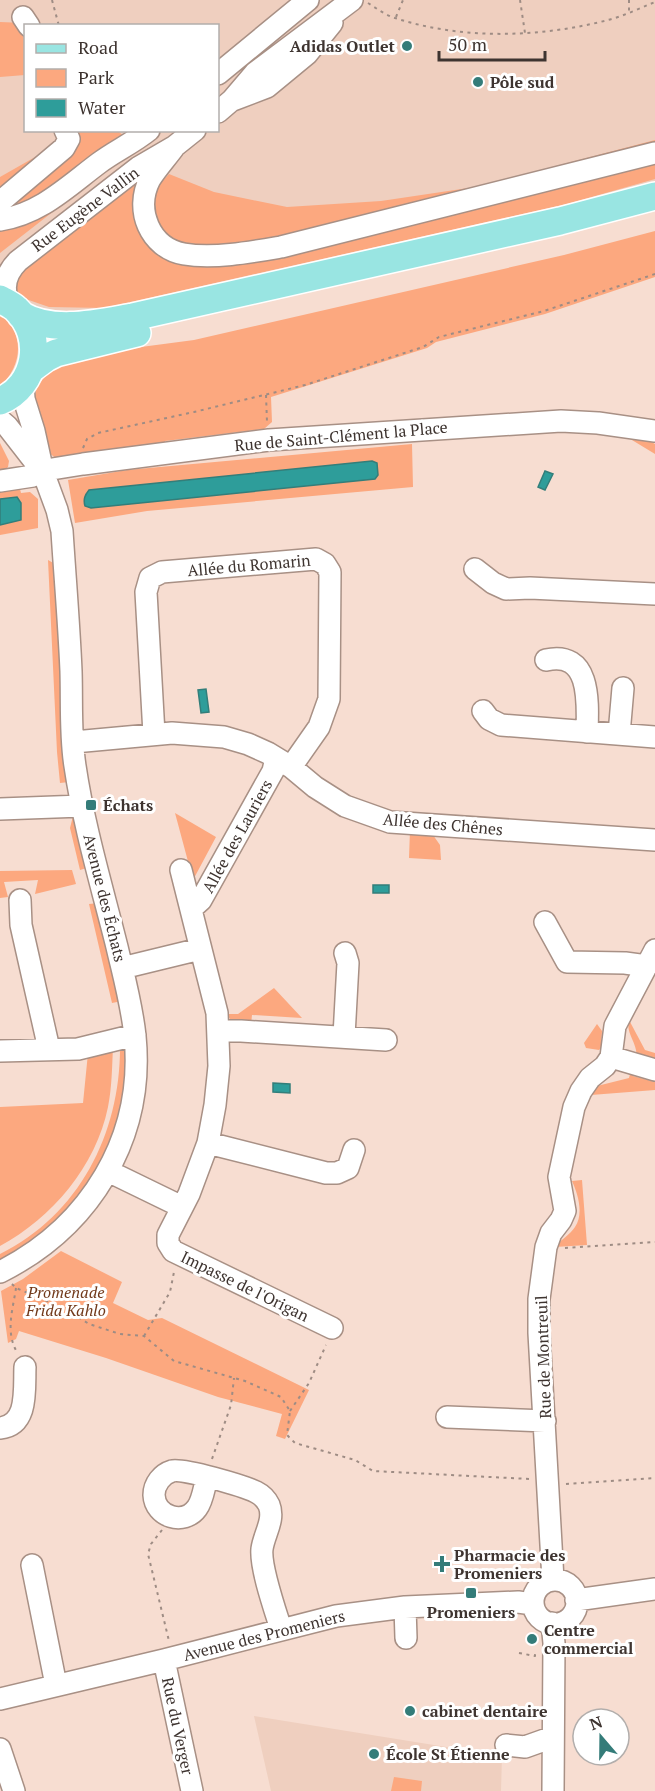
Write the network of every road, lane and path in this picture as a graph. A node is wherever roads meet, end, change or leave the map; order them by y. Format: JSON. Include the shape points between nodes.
{"nodes":[{"id":1,"x":52,"y":0,"type":"edge"},
{"id":2,"x":309,"y":0,"type":"edge"},
{"id":3,"x":403,"y":0,"type":"edge"},
{"id":4,"x":520,"y":0,"type":"edge"},
{"id":5,"x":629,"y":0,"type":"edge"},
{"id":6,"x":354,"y":1,"type":"edge"},
{"id":7,"x":655,"y":2,"type":"edge"},
{"id":8,"x":629,"y":12,"type":"junction"},
{"id":9,"x":396,"y":18,"type":"junction"},
{"id":10,"x":58,"y":24,"type":"edge"},
{"id":11,"x":286,"y":27,"type":"dead end"},
{"id":12,"x":525,"y":33,"type":"junction"},
{"id":13,"x":301,"y":47,"type":"dead end"},
{"id":14,"x":219,"y":74,"type":"edge"},
{"id":15,"x":219,"y":75,"type":"edge"},
{"id":16,"x":225,"y":106,"type":"edge"},
{"id":17,"x":66,"y":132,"type":"edge"},
{"id":18,"x":147,"y":132,"type":"edge"},
{"id":19,"x":192,"y":132,"type":"edge"},
{"id":20,"x":175,"y":146,"type":"junction"},
{"id":21,"x":655,"y":153,"type":"edge"},
{"id":22,"x":655,"y":196,"type":"edge"},
{"id":23,"x":0,"y":202,"type":"edge"},
{"id":24,"x":655,"y":213,"type":"edge"},
{"id":25,"x":0,"y":220,"type":"edge"},
{"id":26,"x":655,"y":274,"type":"edge"},
{"id":27,"x":11,"y":306,"type":"edge"},
{"id":28,"x":27,"y":376,"type":"junction"},
{"id":29,"x":266,"y":395,"type":"junction"},
{"id":30,"x":0,"y":401,"type":"edge"},
{"id":31,"x":0,"y":420,"type":"edge"},
{"id":32,"x":267,"y":428,"type":"dead end"},
{"id":33,"x":650,"y":433,"type":"edge"},
{"id":34,"x":82,"y":450,"type":"dead end"},
{"id":35,"x":43,"y":472,"type":"junction"},
{"id":36,"x":0,"y":481,"type":"edge"},
{"id":37,"x":475,"y":569,"type":"dead end"},
{"id":38,"x":655,"y":594,"type":"edge"},
{"id":39,"x":546,"y":660,"type":"dead end"},
{"id":40,"x":623,"y":688,"type":"dead end"},
{"id":41,"x":483,"y":711,"type":"dead end"},
{"id":42,"x":587,"y":732,"type":"junction"},
{"id":43,"x":154,"y":734,"type":"junction"},
{"id":44,"x":619,"y":734,"type":"junction"},
{"id":45,"x":655,"y":737,"type":"edge"},
{"id":46,"x":74,"y":742,"type":"junction"},
{"id":47,"x":283,"y":763,"type":"junction"},
{"id":48,"x":82,"y":806,"type":"junction"},
{"id":49,"x":0,"y":809,"type":"edge"},
{"id":50,"x":655,"y":840,"type":"edge"},
{"id":51,"x":181,"y":870,"type":"dead end"},
{"id":52,"x":20,"y":900,"type":"dead end"},
{"id":53,"x":191,"y":909,"type":"junction"},
{"id":54,"x":546,"y":922,"type":"dead end"},
{"id":55,"x":200,"y":949,"type":"junction"},
{"id":56,"x":345,"y":953,"type":"dead end"},
{"id":57,"x":651,"y":958,"type":"edge"},
{"id":58,"x":122,"y":968,"type":"junction"},
{"id":59,"x":219,"y":1031,"type":"junction"},
{"id":60,"x":135,"y":1035,"type":"junction"},
{"id":61,"x":344,"y":1036,"type":"junction"},
{"id":62,"x":386,"y":1040,"type":"dead end"},
{"id":63,"x":49,"y":1049,"type":"junction"},
{"id":64,"x":0,"y":1051,"type":"edge"},
{"id":65,"x":611,"y":1057,"type":"junction"},
{"id":66,"x":655,"y":1070,"type":"edge"},
{"id":67,"x":208,"y":1143,"type":"junction"},
{"id":68,"x":354,"y":1150,"type":"dead end"},
{"id":69,"x":108,"y":1171,"type":"junction"},
{"id":70,"x":182,"y":1207,"type":"junction"},
{"id":71,"x":655,"y":1242,"type":"edge"},
{"id":72,"x":170,"y":1243,"type":"junction"},
{"id":73,"x":564,"y":1248,"type":"dead end"},
{"id":74,"x":5,"y":1277,"type":"edge"},
{"id":75,"x":16,"y":1288,"type":"junction"},
{"id":76,"x":332,"y":1328,"type":"joint"},
{"id":77,"x":144,"y":1336,"type":"junction"},
{"id":78,"x":25,"y":1367,"type":"joint"},
{"id":79,"x":234,"y":1378,"type":"junction"},
{"id":80,"x":290,"y":1411,"type":"junction"},
{"id":81,"x":447,"y":1417,"type":"dead end"},
{"id":82,"x":545,"y":1421,"type":"junction"},
{"id":83,"x":0,"y":1428,"type":"edge"},
{"id":84,"x":209,"y":1471,"type":"joint"},
{"id":85,"x":655,"y":1478,"type":"edge"},
{"id":86,"x":538,"y":1480,"type":"dead end"},
{"id":87,"x":561,"y":1484,"type":"dead end"},
{"id":88,"x":166,"y":1524,"type":"dead end"},
{"id":89,"x":32,"y":1565,"type":"dead end"},
{"id":90,"x":553,"y":1580,"type":"junction"},
{"id":91,"x":655,"y":1589,"type":"edge"},
{"id":92,"x":576,"y":1600,"type":"junction"},
{"id":93,"x":533,"y":1604,"type":"junction"},
{"id":94,"x":405,"y":1607,"type":"junction"},
{"id":95,"x":552,"y":1623,"type":"junction"},
{"id":96,"x":281,"y":1629,"type":"junction"},
{"id":97,"x":406,"y":1638,"type":"dead end"},
{"id":98,"x":167,"y":1653,"type":"junction"},
{"id":99,"x":519,"y":1653,"type":"dead end"},
{"id":100,"x":535,"y":1653,"type":"dead end"},
{"id":101,"x":56,"y":1685,"type":"junction"},
{"id":102,"x":0,"y":1699,"type":"edge"},
{"id":103,"x":553,"y":1737,"type":"junction"},
{"id":104,"x":506,"y":1745,"type":"dead end"},
{"id":105,"x":0,"y":1749,"type":"edge"},
{"id":106,"x":14,"y":1791,"type":"edge"},
{"id":107,"x":192,"y":1791,"type":"edge"},
{"id":108,"x":553,"y":1791,"type":"edge"}],
"edges":[{"from":1,"to":10,"type":"path"},
{"from":2,"to":14,"type":"street"},
{"from":3,"to":9,"type":"path"},
{"from":4,"to":12,"type":"path"},
{"from":5,"to":8,"type":"path"},
{"from":6,"to":9,"type":"path"},
{"from":6,"to":16,"type":"street","via":[[255,73]]},
{"from":7,"to":8,"type":"path"},
{"from":8,"to":12,"type":"path","via":[[610,20]]},
{"from":9,"to":12,"type":"path","via":[[450,30]]},
{"from":11,"to":15,"type":"street"},
{"from":13,"to":16,"type":"street"},
{"from":17,"to":23,"type":"street","via":[[69,139],[64,148]]},
{"from":18,"to":25,"type":"street","name":"Rue Eugène Vallin","via":[[38,208]]},
{"from":19,"to":20,"type":"street","name":"Rue Eugène Vallin"},
{"from":20,"to":21,"type":"street","via":[[150,180],[144,196],[144,216],[149,230],[166,248],[199,255],[281,247]]},
{"from":20,"to":27,"type":"street","name":"Rue Eugène Vallin","via":[[139,167],[18,261],[6,280]]},
{"from":22,"to":27,"type":"main road","via":[[133,317],[57,325],[33,321]]},
{"from":24,"to":28,"type":"main road","via":[[548,241],[70,348],[46,358]]},
{"from":26,"to":29,"type":"path","via":[[543,311],[439,337],[423,347]]},
{"from":27,"to":28,"type":"main road","via":[[27,324],[34,345]]},
{"from":28,"to":30,"type":"main road","via":[[15,392]]},
{"from":28,"to":35,"type":"street","name":"Avenue des Échats","via":[[24,399]]},
{"from":29,"to":32,"type":"path"},
{"from":29,"to":34,"type":"path","via":[[94,434]]},
{"from":31,"to":35,"type":"street","name":"Avenue des Échats"},
{"from":33,"to":35,"type":"street","name":"Rue de Saint-Clément la Place","via":[[561,421],[376,432],[241,443]]},
{"from":35,"to":36,"type":"street","name":"Rue de Saint-Clément la Place"},
{"from":35,"to":46,"type":"street","name":"Avenue des Échats","via":[[62,531]]},
{"from":37,"to":38,"type":"street","via":[[507,589]]},
{"from":39,"to":42,"type":"street","via":[[567,661],[582,675]]},
{"from":40,"to":44,"type":"street"},
{"from":41,"to":42,"type":"street","via":[[501,725]]},
{"from":42,"to":44,"type":"street"},
{"from":43,"to":46,"type":"street","name":"Allée des Chênes"},
{"from":43,"to":47,"type":"street","name":"Allée des Chênes","via":[[224,737],[248,744]]},
{"from":43,"to":47,"type":"street","name":"Allée du Romarin","via":[[146,592],[150,578],[162,572],[316,559],[330,572],[329,699],[319,727]]},
{"from":44,"to":45,"type":"street"},
{"from":46,"to":48,"type":"street","name":"Avenue des Échats"},
{"from":47,"to":50,"type":"street","name":"Allée des Chênes","via":[[345,806],[390,822]]},
{"from":47,"to":53,"type":"street","name":"Allée des Lauriers","via":[[273,771],[207,890]]},
{"from":48,"to":49,"type":"street"},
{"from":48,"to":58,"type":"street","name":"Avenue des Échats"},
{"from":51,"to":53,"type":"street","name":"Allée des Lauriers"},
{"from":52,"to":63,"type":"street","via":[[21,925]]},
{"from":53,"to":55,"type":"street","name":"Allée des Lauriers"},
{"from":54,"to":57,"type":"street","via":[[567,962],[625,963]]},
{"from":55,"to":58,"type":"street"},
{"from":55,"to":59,"type":"street","name":"Allée des Lauriers"},
{"from":56,"to":61,"type":"street","via":[[348,963]]},
{"from":57,"to":65,"type":"street","via":[[615,1026]]},
{"from":58,"to":60,"type":"street","name":"Avenue des Échats"},
{"from":59,"to":61,"type":"street"},
{"from":59,"to":67,"type":"street","name":"Allée des Lauriers","via":[[218,1084]]},
{"from":60,"to":63,"type":"street","via":[[78,1048]]},
{"from":60,"to":69,"type":"street","name":"Avenue des Échats","via":[[131,1109]]},
{"from":61,"to":62,"type":"street"},
{"from":63,"to":64,"type":"street"},
{"from":65,"to":66,"type":"street"},
{"from":65,"to":82,"type":"street","name":"Rue de Montreuil","via":[[590,1078],[574,1107],[559,1177],[565,1211],[546,1247],[539,1311]]},
{"from":67,"to":68,"type":"street","via":[[327,1173],[348,1168]]},
{"from":67,"to":70,"type":"street","name":"Allée des Lauriers"},
{"from":69,"to":70,"type":"street"},
{"from":69,"to":74,"type":"street","name":"Avenue des Échats","via":[[87,1204],[60,1233]]},
{"from":70,"to":72,"type":"street","name":"Allée des Lauriers"},
{"from":71,"to":73,"type":"path"},
{"from":72,"to":76,"type":"street","name":"Impasse de l'Origan"},
{"from":72,"to":77,"type":"path","via":[[175,1276]]},
{"from":74,"to":75,"type":"path"},
{"from":75,"to":77,"type":"path","via":[[89,1323],[120,1334]]},
{"from":75,"to":78,"type":"path","via":[[10,1330],[12,1344]]},
{"from":76,"to":80,"type":"path","via":[[309,1383]]},
{"from":77,"to":79,"type":"path","via":[[174,1361]]},
{"from":78,"to":83,"type":"street","via":[[21,1415],[14,1424]]},
{"from":79,"to":80,"type":"path","via":[[280,1397]]},
{"from":79,"to":84,"type":"path","via":[[231,1406]]},
{"from":80,"to":86,"type":"path","via":[[287,1435],[295,1443],[355,1460],[373,1471]]},
{"from":81,"to":82,"type":"street"},
{"from":82,"to":90,"type":"street","name":"Rue de Montreuil"},
{"from":84,"to":96,"type":"street","via":[[258,1493],[268,1503],[271,1519],[262,1558]]},
{"from":85,"to":87,"type":"path"},
{"from":88,"to":98,"type":"path","via":[[148,1554]]},
{"from":89,"to":101,"type":"street"},
{"from":90,"to":92,"type":"street","via":[[570,1586]]},
{"from":90,"to":93,"type":"street","via":[[540,1585]]},
{"from":91,"to":92,"type":"street"},
{"from":92,"to":95,"type":"street","via":[[571,1616]]},
{"from":93,"to":94,"type":"street","name":"Avenue des Promeniers"},
{"from":93,"to":95,"type":"street","via":[[539,1617]]},
{"from":94,"to":96,"type":"street","name":"Avenue des Promeniers","via":[[336,1616]]},
{"from":94,"to":97,"type":"street"},
{"from":95,"to":103,"type":"street"},
{"from":96,"to":98,"type":"street","name":"Avenue des Promeniers"},
{"from":98,"to":101,"type":"street","name":"Avenue des Promeniers"},
{"from":98,"to":107,"type":"street","name":"Rue du Verger"},
{"from":99,"to":100,"type":"path"},
{"from":101,"to":102,"type":"street","name":"Avenue des Promeniers"},
{"from":103,"to":104,"type":"street","via":[[525,1747]]},
{"from":103,"to":108,"type":"street"},
{"from":105,"to":106,"type":"street"}]}
